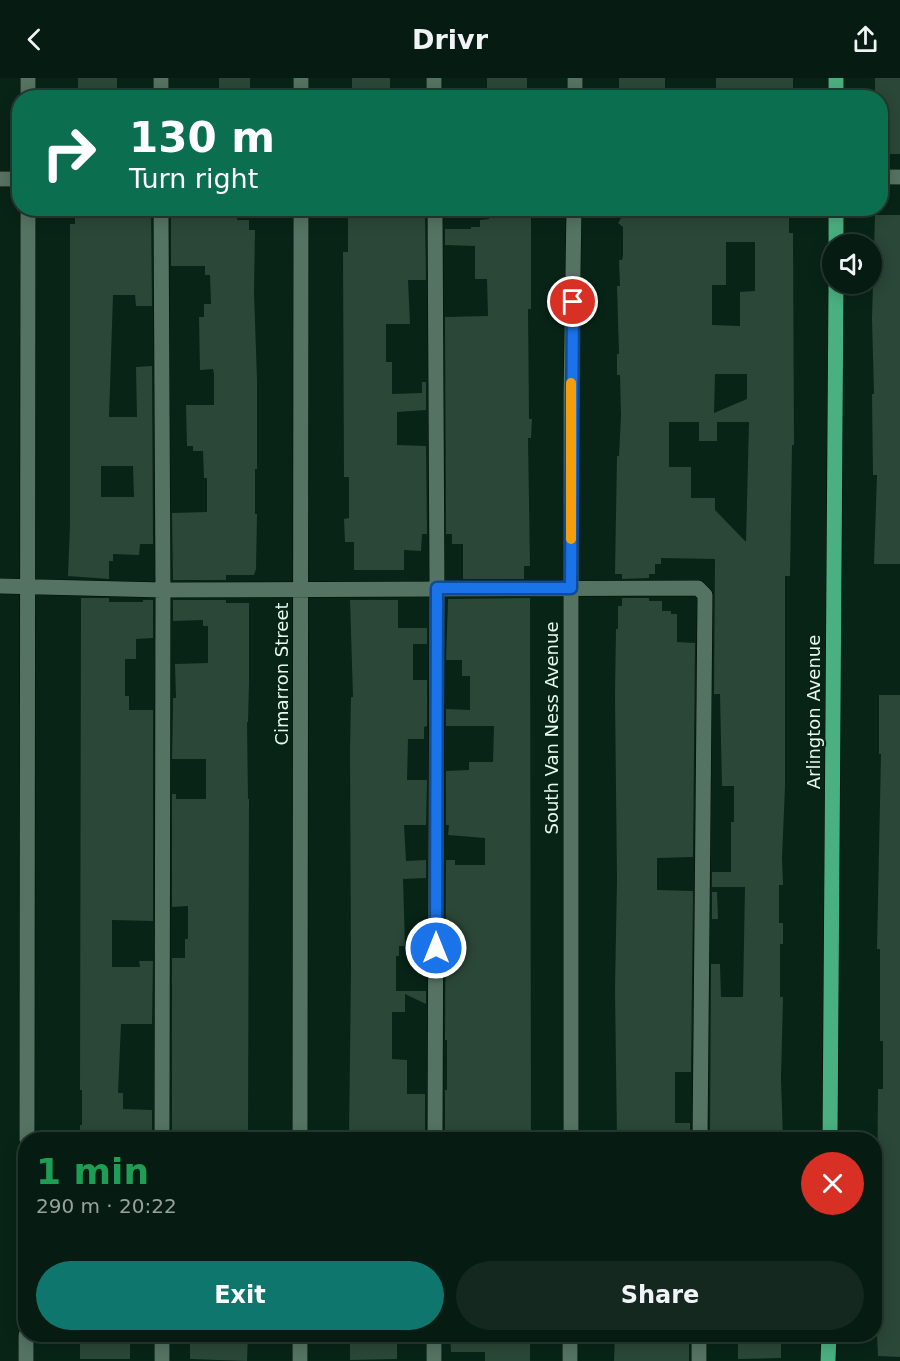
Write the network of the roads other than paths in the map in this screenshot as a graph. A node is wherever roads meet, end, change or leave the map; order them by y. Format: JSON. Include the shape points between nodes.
{"nodes":[{"id":1,"x":28,"y":216,"type":"edge"},
{"id":2,"x":161,"y":216,"type":"edge"},
{"id":3,"x":301,"y":216,"type":"edge"},
{"id":4,"x":435,"y":216,"type":"edge"},
{"id":5,"x":574,"y":216,"type":"edge"},
{"id":6,"x":836,"y":216,"type":"edge"},
{"id":7,"x":836,"y":234,"type":"edge"},
{"id":8,"x":836,"y":294,"type":"edge"},
{"id":9,"x":0,"y":586,"type":"edge"},
{"id":10,"x":28,"y":586,"type":"junction"},
{"id":11,"x":437,"y":588,"type":"junction"},
{"id":12,"x":571,"y":588,"type":"junction"},
{"id":13,"x":301,"y":589,"type":"junction"},
{"id":14,"x":163,"y":590,"type":"junction"},
{"id":15,"x":27,"y":1132,"type":"edge"},
{"id":16,"x":162,"y":1132,"type":"edge"},
{"id":17,"x":300,"y":1132,"type":"edge"},
{"id":18,"x":435,"y":1132,"type":"edge"},
{"id":19,"x":571,"y":1132,"type":"edge"},
{"id":20,"x":700,"y":1132,"type":"edge"},
{"id":21,"x":830,"y":1132,"type":"edge"},
{"id":22,"x":27,"y":1342,"type":"edge"},
{"id":23,"x":162,"y":1342,"type":"edge"},
{"id":24,"x":300,"y":1342,"type":"edge"},
{"id":25,"x":434,"y":1342,"type":"edge"},
{"id":26,"x":570,"y":1342,"type":"edge"},
{"id":27,"x":699,"y":1342,"type":"edge"},
{"id":28,"x":828,"y":1342,"type":"edge"},
{"id":29,"x":26,"y":1361,"type":"edge"},
{"id":30,"x":162,"y":1361,"type":"edge"},
{"id":31,"x":300,"y":1361,"type":"edge"},
{"id":32,"x":434,"y":1361,"type":"edge"},
{"id":33,"x":570,"y":1361,"type":"edge"},
{"id":34,"x":699,"y":1361,"type":"edge"},
{"id":35,"x":828,"y":1361,"type":"edge"}],
"edges":[{"from":1,"to":10,"type":"street"},
{"from":2,"to":14,"type":"street"},
{"from":3,"to":13,"type":"street","name":"Cimarron Street"},
{"from":4,"to":11,"type":"street"},
{"from":5,"to":12,"type":"street","name":"South Van Ness Avenue"},
{"from":6,"to":7,"type":"main road"},
{"from":8,"to":21,"type":"main road","name":"Arlington Avenue"},
{"from":9,"to":10,"type":"street"},
{"from":10,"to":14,"type":"street"},
{"from":10,"to":15,"type":"street"},
{"from":11,"to":12,"type":"street"},
{"from":11,"to":13,"type":"street"},
{"from":11,"to":18,"type":"street"},
{"from":12,"to":19,"type":"street","name":"South Van Ness Avenue"},
{"from":12,"to":20,"type":"street","via":[[698,588],[705,595]]},
{"from":13,"to":14,"type":"street"},
{"from":13,"to":17,"type":"street","name":"Cimarron Street"},
{"from":14,"to":16,"type":"street"},
{"from":22,"to":29,"type":"street"},
{"from":23,"to":30,"type":"street"},
{"from":24,"to":31,"type":"street"},
{"from":25,"to":32,"type":"street"},
{"from":26,"to":33,"type":"street"},
{"from":27,"to":34,"type":"street"},
{"from":28,"to":35,"type":"main road"}]}
